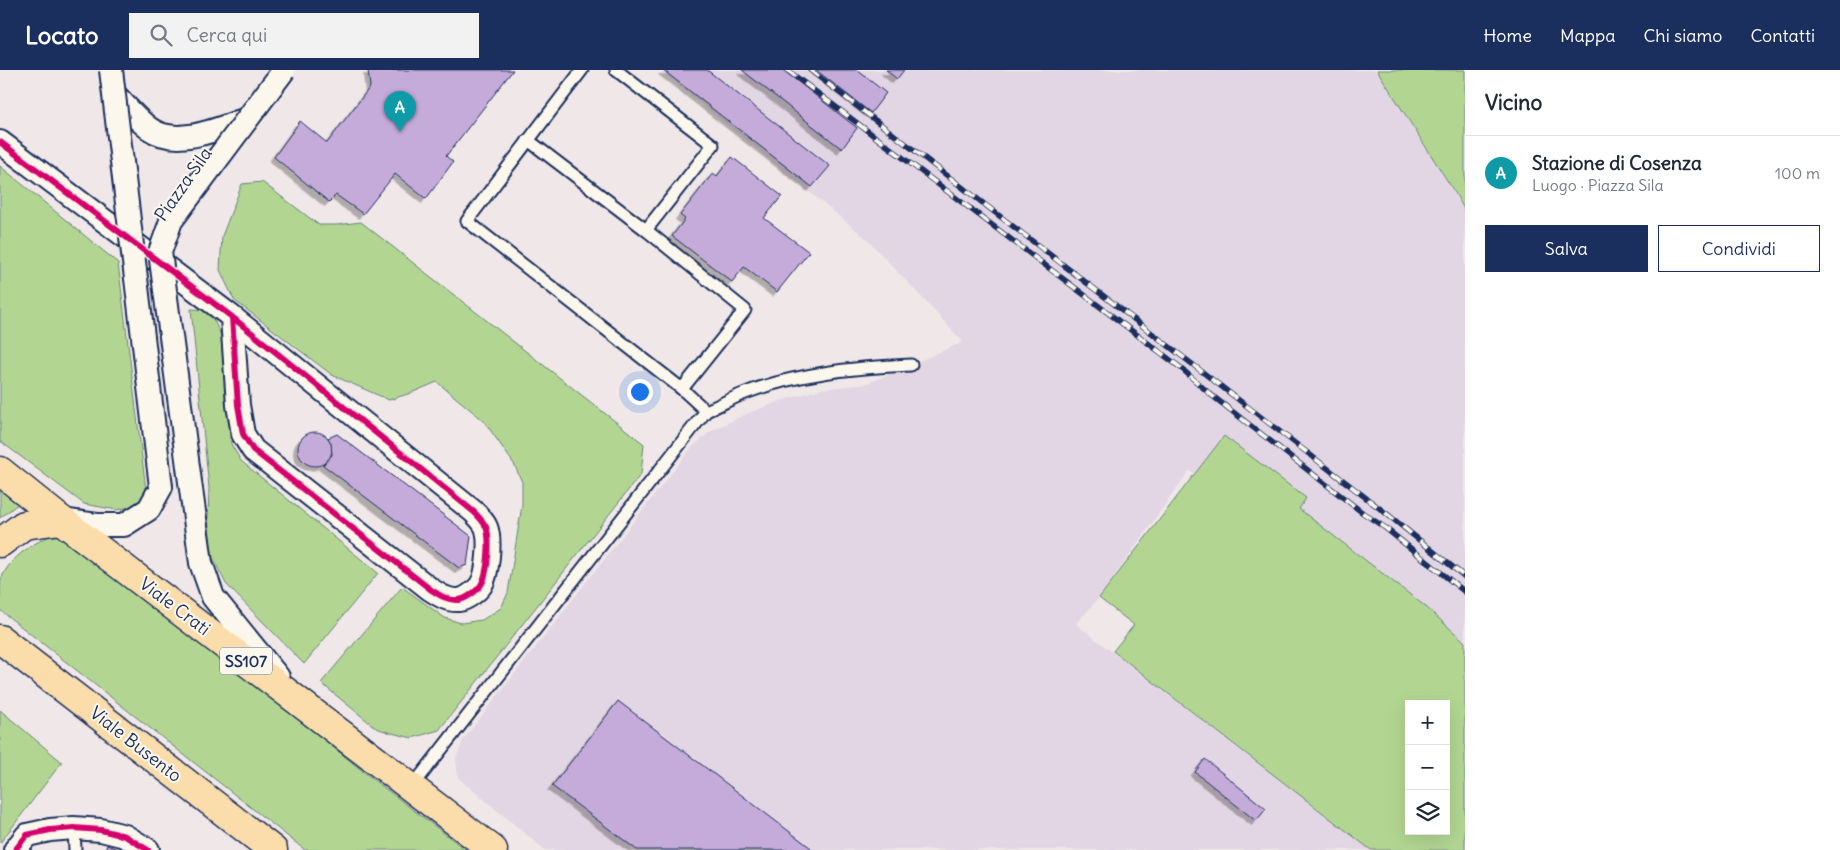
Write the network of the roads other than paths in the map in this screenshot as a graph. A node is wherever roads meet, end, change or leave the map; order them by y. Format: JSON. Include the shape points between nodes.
{"nodes":[{"id":1,"x":111,"y":70,"type":"edge"},
{"id":2,"x":284,"y":70,"type":"edge"},
{"id":3,"x":582,"y":70,"type":"edge"},
{"id":4,"x":616,"y":70,"type":"edge"},
{"id":5,"x":114,"y":94,"type":"junction"},
{"id":6,"x":247,"y":119,"type":"junction"},
{"id":7,"x":528,"y":140,"type":"junction"},
{"id":8,"x":0,"y":142,"type":"edge"},
{"id":9,"x":646,"y":230,"type":"junction"},
{"id":10,"x":232,"y":317,"type":"junction"},
{"id":11,"x":911,"y":365,"type":"dead end"},
{"id":12,"x":682,"y":389,"type":"junction"},
{"id":13,"x":706,"y":411,"type":"junction"},
{"id":14,"x":0,"y":471,"type":"edge"},
{"id":15,"x":61,"y":520,"type":"junction"},
{"id":16,"x":0,"y":542,"type":"edge"},
{"id":17,"x":0,"y":639,"type":"edge"},
{"id":18,"x":296,"y":699,"type":"junction"},
{"id":19,"x":412,"y":787,"type":"junction"},
{"id":20,"x":74,"y":828,"type":"junction"},
{"id":21,"x":15,"y":850,"type":"edge"},
{"id":22,"x":75,"y":850,"type":"edge"},
{"id":23,"x":148,"y":850,"type":"edge"},
{"id":24,"x":273,"y":850,"type":"edge"},
{"id":25,"x":493,"y":850,"type":"edge"}],
"edges":[{"from":1,"to":5,"type":"street","name":"Piazza Sila","bridge":true},
{"from":2,"to":6,"type":"street","name":"Piazza Sila","bridge":true},
{"from":3,"to":7,"type":"lane"},
{"from":4,"to":9,"type":"lane","via":[[714,145]]},
{"from":5,"to":6,"type":"street","via":[[151,130],[173,137],[193,137]]},
{"from":5,"to":15,"type":"street","name":"Piazza Sila","bridge":true,"via":[[161,487],[149,509],[124,525]]},
{"from":6,"to":18,"type":"street","name":"Piazza Sila","bridge":true,"via":[[171,221],[160,252],[201,563],[213,597]]},
{"from":7,"to":9,"type":"lane"},
{"from":7,"to":12,"type":"lane","via":[[468,220]]},
{"from":8,"to":10,"type":"street"},
{"from":9,"to":12,"type":"lane","via":[[745,310]]},
{"from":10,"to":10,"type":"street","via":[[474,512],[486,527],[489,543],[482,584],[470,595],[460,600],[446,598],[430,589],[253,450],[243,434],[238,405]]},
{"from":11,"to":13,"type":"lane","via":[[857,367],[800,378],[749,392]]},
{"from":12,"to":13,"type":"lane"},
{"from":13,"to":19,"type":"lane"},
{"from":14,"to":15,"type":"main road","name":"Viale Crati","number":"SS107"},
{"from":15,"to":16,"type":"main road","via":[[24,525]]},
{"from":15,"to":18,"type":"main road","name":"Viale Crati","number":"SS107"},
{"from":17,"to":24,"type":"main road","name":"Viale Busento"},
{"from":18,"to":19,"type":"main road","name":"Viale Crati","number":"SS107"},
{"from":19,"to":25,"type":"main road","name":"Viale Crati","number":"SS107"},
{"from":20,"to":21,"type":"street","via":[[27,835]]},
{"from":20,"to":22,"type":"lane"},
{"from":20,"to":23,"type":"street","via":[[125,836]]}]}
